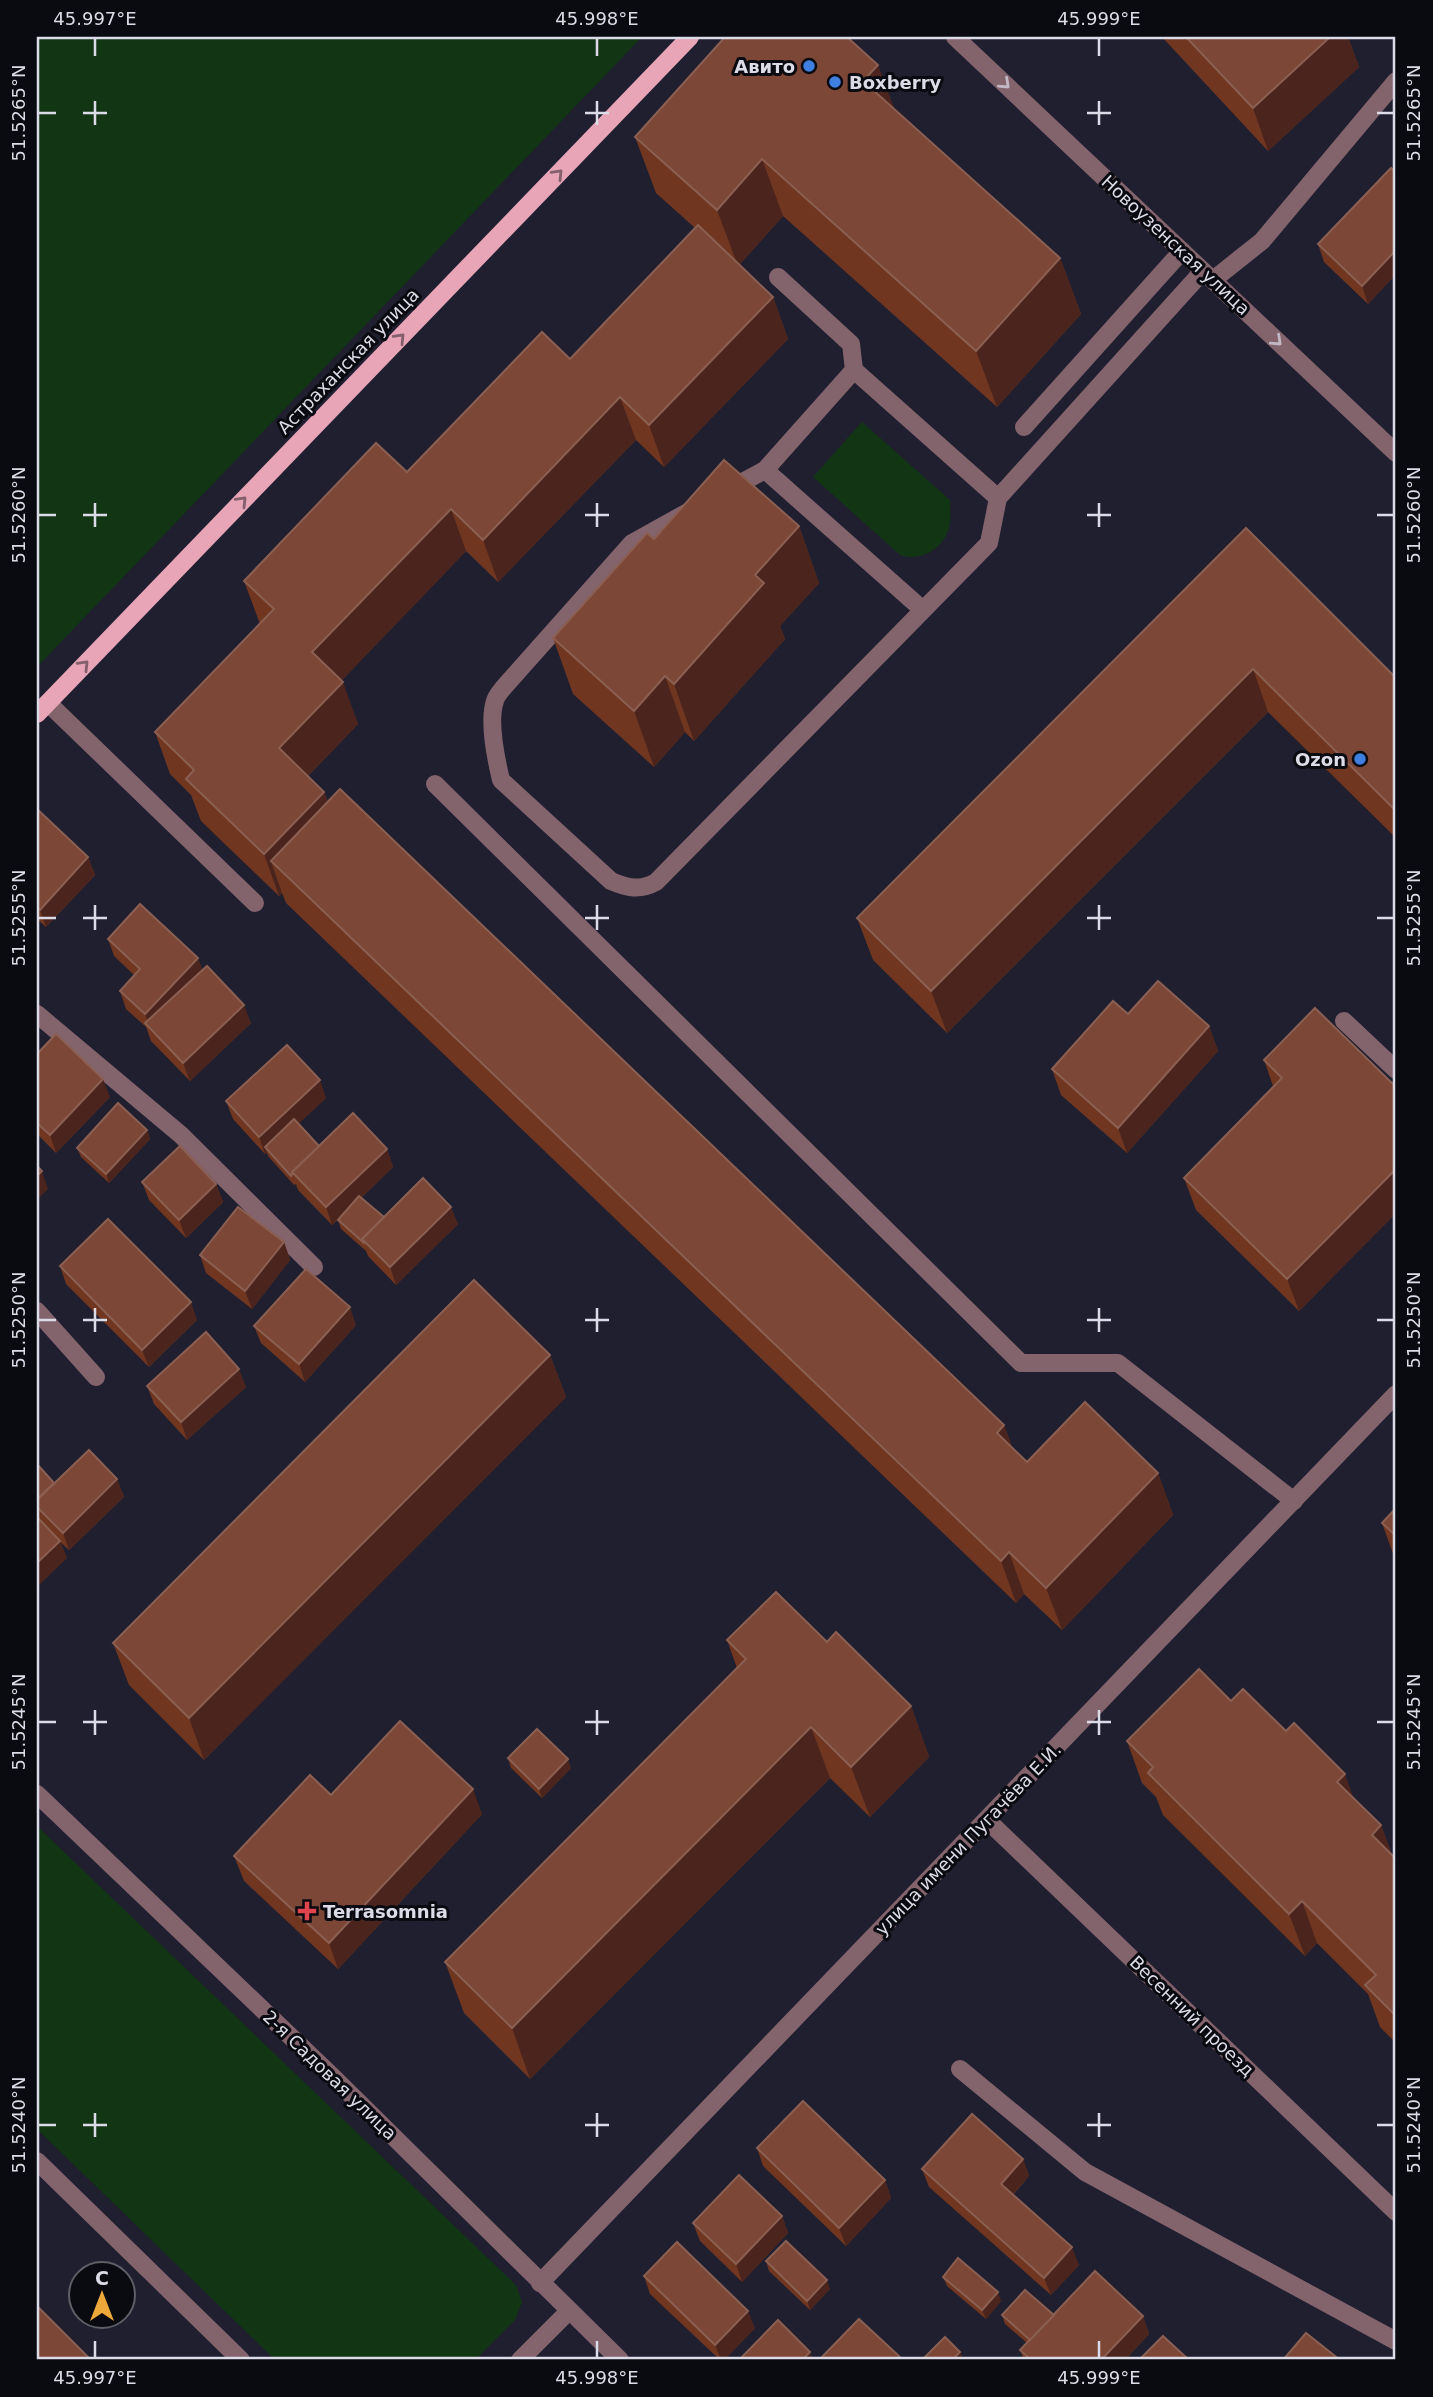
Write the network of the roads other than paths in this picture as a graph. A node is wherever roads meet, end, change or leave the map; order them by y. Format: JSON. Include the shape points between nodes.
{"nodes":[{"id":1,"x":690,"y":37,"type":"edge"},
{"id":2,"x":955,"y":37,"type":"edge"},
{"id":3,"x":1396,"y":81,"type":"edge"},
{"id":4,"x":1182,"y":251,"type":"junction"},
{"id":5,"x":1208,"y":275,"type":"junction"},
{"id":6,"x":778,"y":277,"type":"dead end"},
{"id":7,"x":854,"y":370,"type":"junction"},
{"id":8,"x":1024,"y":427,"type":"dead end"},
{"id":9,"x":1396,"y":453,"type":"edge"},
{"id":10,"x":765,"y":470,"type":"junction"},
{"id":11,"x":998,"y":498,"type":"junction"},
{"id":12,"x":922,"y":610,"type":"junction"},
{"id":13,"x":42,"y":708,"type":"edge"},
{"id":14,"x":435,"y":784,"type":"dead end"},
{"id":15,"x":255,"y":903,"type":"edge"},
{"id":16,"x":37,"y":1014,"type":"edge"},
{"id":17,"x":1344,"y":1021,"type":"dead end"},
{"id":18,"x":1396,"y":1070,"type":"edge"},
{"id":19,"x":314,"y":1267,"type":"dead end"},
{"id":20,"x":37,"y":1311,"type":"edge"},
{"id":21,"x":96,"y":1377,"type":"dead end"},
{"id":22,"x":1396,"y":1394,"type":"edge"},
{"id":23,"x":1294,"y":1501,"type":"junction"},
{"id":24,"x":37,"y":1794,"type":"edge"},
{"id":25,"x":987,"y":1820,"type":"junction"},
{"id":26,"x":960,"y":2069,"type":"dead end"},
{"id":27,"x":37,"y":2161,"type":"edge"},
{"id":28,"x":1396,"y":2212,"type":"edge"},
{"id":29,"x":540,"y":2283,"type":"junction"},
{"id":30,"x":569,"y":2311,"type":"junction"},
{"id":31,"x":1396,"y":2341,"type":"edge"},
{"id":32,"x":241,"y":2360,"type":"edge"},
{"id":33,"x":520,"y":2360,"type":"edge"},
{"id":34,"x":620,"y":2360,"type":"edge"}],
"edges":[{"from":13,"to":1,"type":"main road","name":"Астраханская улица","one_way":true},
{"from":2,"to":4,"type":"street","name":"Новоузенская улица","one_way":true},
{"from":3,"to":5,"type":"street","via":[[1262,241]]},
{"from":4,"to":5,"type":"street","name":"Новоузенская улица"},
{"from":4,"to":8,"type":"street"},
{"from":5,"to":9,"type":"street","name":"Новоузенская улица","one_way":true},
{"from":5,"to":11,"type":"street"},
{"from":6,"to":7,"type":"street","via":[[851,344]]},
{"from":7,"to":10,"type":"street"},
{"from":7,"to":11,"type":"street"},
{"from":10,"to":12,"type":"street"},
{"from":10,"to":12,"type":"street","via":[[632,543],[495,700],[501,780],[611,881],[626,888],[646,888],[656,882]]},
{"from":11,"to":12,"type":"street","via":[[989,542]]},
{"from":13,"to":15,"type":"street"},
{"from":14,"to":23,"type":"street","via":[[1021,1363],[1118,1363]]},
{"from":16,"to":19,"type":"street","via":[[181,1135]]},
{"from":17,"to":18,"type":"street"},
{"from":20,"to":21,"type":"street"},
{"from":22,"to":23,"type":"street","name":"улица имени Пугачёва Е.И."},
{"from":23,"to":25,"type":"street","name":"улица имени Пугачёва Е.И."},
{"from":24,"to":29,"type":"street","name":"2-я Садовая улица"},
{"from":25,"to":28,"type":"street","name":"Весенний проезд"},
{"from":25,"to":29,"type":"street","name":"улица имени Пугачёва Е.И."},
{"from":26,"to":31,"type":"street","via":[[1085,2172]]},
{"from":27,"to":32,"type":"street"},
{"from":29,"to":30,"type":"street","name":"2-я Садовая улица"},
{"from":30,"to":33,"type":"street"},
{"from":30,"to":34,"type":"street","name":"2-я Садовая улица"}]}
